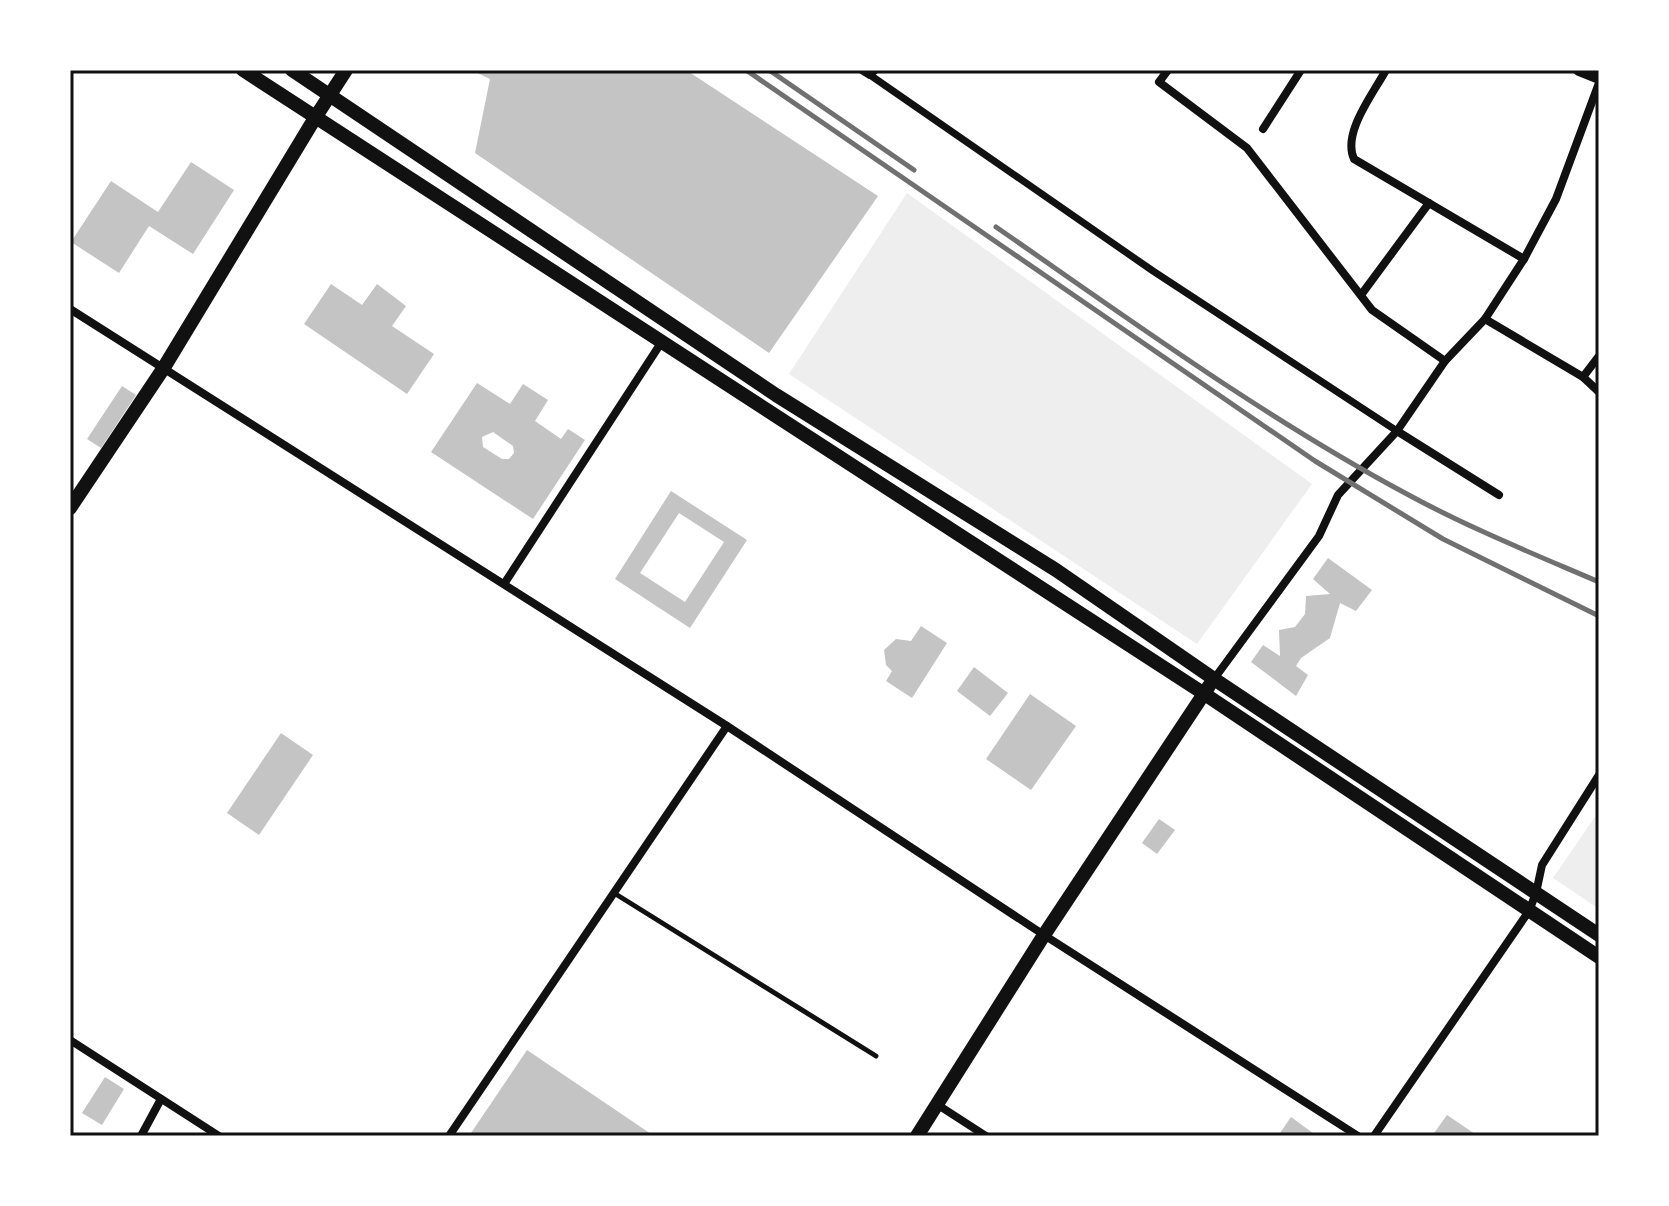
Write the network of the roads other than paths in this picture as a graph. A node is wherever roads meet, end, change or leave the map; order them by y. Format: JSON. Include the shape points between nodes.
{"nodes":[{"id":1,"x":243,"y":70,"type":"edge"},
{"id":2,"x":292,"y":70,"type":"edge"},
{"id":3,"x":346,"y":70,"type":"edge"},
{"id":4,"x":1168,"y":70,"type":"edge"},
{"id":5,"x":1301,"y":70,"type":"edge"},
{"id":6,"x":1386,"y":70,"type":"edge"},
{"id":7,"x":1579,"y":70,"type":"edge"},
{"id":8,"x":869,"y":72,"type":"edge"},
{"id":9,"x":1599,"y":80,"type":"edge"},
{"id":10,"x":328,"y":95,"type":"junction"},
{"id":11,"x":315,"y":118,"type":"junction"},
{"id":12,"x":1263,"y":129,"type":"dead end"},
{"id":13,"x":1429,"y":203,"type":"junction"},
{"id":14,"x":1524,"y":259,"type":"junction"},
{"id":15,"x":1361,"y":295,"type":"junction"},
{"id":16,"x":70,"y":309,"type":"edge"},
{"id":17,"x":1485,"y":319,"type":"junction"},
{"id":18,"x":661,"y":343,"type":"junction"},
{"id":19,"x":1599,"y":356,"type":"edge"},
{"id":20,"x":1445,"y":361,"type":"junction"},
{"id":21,"x":163,"y":369,"type":"junction"},
{"id":22,"x":1583,"y":377,"type":"junction"},
{"id":23,"x":1599,"y":392,"type":"edge"},
{"id":24,"x":1397,"y":431,"type":"junction"},
{"id":25,"x":1499,"y":495,"type":"dead end"},
{"id":26,"x":70,"y":508,"type":"edge"},
{"id":27,"x":504,"y":584,"type":"junction"},
{"id":28,"x":1214,"y":679,"type":"junction"},
{"id":29,"x":1203,"y":693,"type":"junction"},
{"id":30,"x":727,"y":726,"type":"junction"},
{"id":31,"x":1599,"y":775,"type":"edge"},
{"id":32,"x":614,"y":893,"type":"junction"},
{"id":33,"x":1536,"y":893,"type":"junction"},
{"id":34,"x":1529,"y":911,"type":"junction"},
{"id":35,"x":1044,"y":935,"type":"junction"},
{"id":36,"x":1599,"y":935,"type":"edge"},
{"id":37,"x":1599,"y":957,"type":"edge"},
{"id":38,"x":70,"y":1040,"type":"edge"},
{"id":39,"x":876,"y":1056,"type":"dead end"},
{"id":40,"x":161,"y":1099,"type":"junction"},
{"id":41,"x":938,"y":1105,"type":"junction"},
{"id":42,"x":141,"y":1136,"type":"edge"},
{"id":43,"x":219,"y":1136,"type":"edge"},
{"id":44,"x":449,"y":1136,"type":"edge"},
{"id":45,"x":917,"y":1136,"type":"edge"},
{"id":46,"x":986,"y":1136,"type":"edge"},
{"id":47,"x":1358,"y":1136,"type":"edge"},
{"id":48,"x":1374,"y":1136,"type":"edge"}],
"edges":[{"from":1,"to":11,"type":"main road"},
{"from":2,"to":10,"type":"main road"},
{"from":3,"to":10,"type":"main road"},
{"from":4,"to":15,"type":"street","via":[[1159,82],[1247,148]]},
{"from":5,"to":12,"type":"street"},
{"from":6,"to":13,"type":"street","via":[[1352,132],[1350,150],[1354,159]]},
{"from":7,"to":9,"type":"street"},
{"from":8,"to":24,"type":"street","via":[[1153,271]]},
{"from":9,"to":14,"type":"street","via":[[1556,199]]},
{"from":10,"to":11,"type":"main road"},
{"from":10,"to":28,"type":"main road","via":[[763,386],[1056,570]]},
{"from":11,"to":18,"type":"main road"},
{"from":11,"to":21,"type":"main road"},
{"from":13,"to":14,"type":"street"},
{"from":13,"to":15,"type":"street"},
{"from":14,"to":17,"type":"street"},
{"from":15,"to":20,"type":"street","via":[[1372,310]]},
{"from":16,"to":21,"type":"street"},
{"from":17,"to":20,"type":"street"},
{"from":17,"to":22,"type":"street"},
{"from":18,"to":27,"type":"street"},
{"from":18,"to":29,"type":"main road"},
{"from":19,"to":22,"type":"street"},
{"from":20,"to":24,"type":"street"},
{"from":21,"to":26,"type":"main road"},
{"from":21,"to":27,"type":"street"},
{"from":22,"to":23,"type":"street"},
{"from":24,"to":25,"type":"street"},
{"from":24,"to":28,"type":"street","via":[[1338,495],[1319,536]]},
{"from":27,"to":30,"type":"street"},
{"from":28,"to":29,"type":"main road"},
{"from":28,"to":33,"type":"main road"},
{"from":29,"to":34,"type":"main road"},
{"from":29,"to":35,"type":"main road"},
{"from":30,"to":32,"type":"street"},
{"from":30,"to":35,"type":"street"},
{"from":31,"to":33,"type":"street","via":[[1542,865]]},
{"from":32,"to":39,"type":"lane"},
{"from":32,"to":44,"type":"street"},
{"from":33,"to":34,"type":"street"},
{"from":33,"to":36,"type":"main road"},
{"from":34,"to":37,"type":"main road"},
{"from":34,"to":48,"type":"street"},
{"from":35,"to":41,"type":"main road"},
{"from":35,"to":47,"type":"street"},
{"from":38,"to":40,"type":"street"},
{"from":40,"to":42,"type":"street"},
{"from":40,"to":43,"type":"street"},
{"from":41,"to":45,"type":"main road"},
{"from":41,"to":46,"type":"street"}]}
